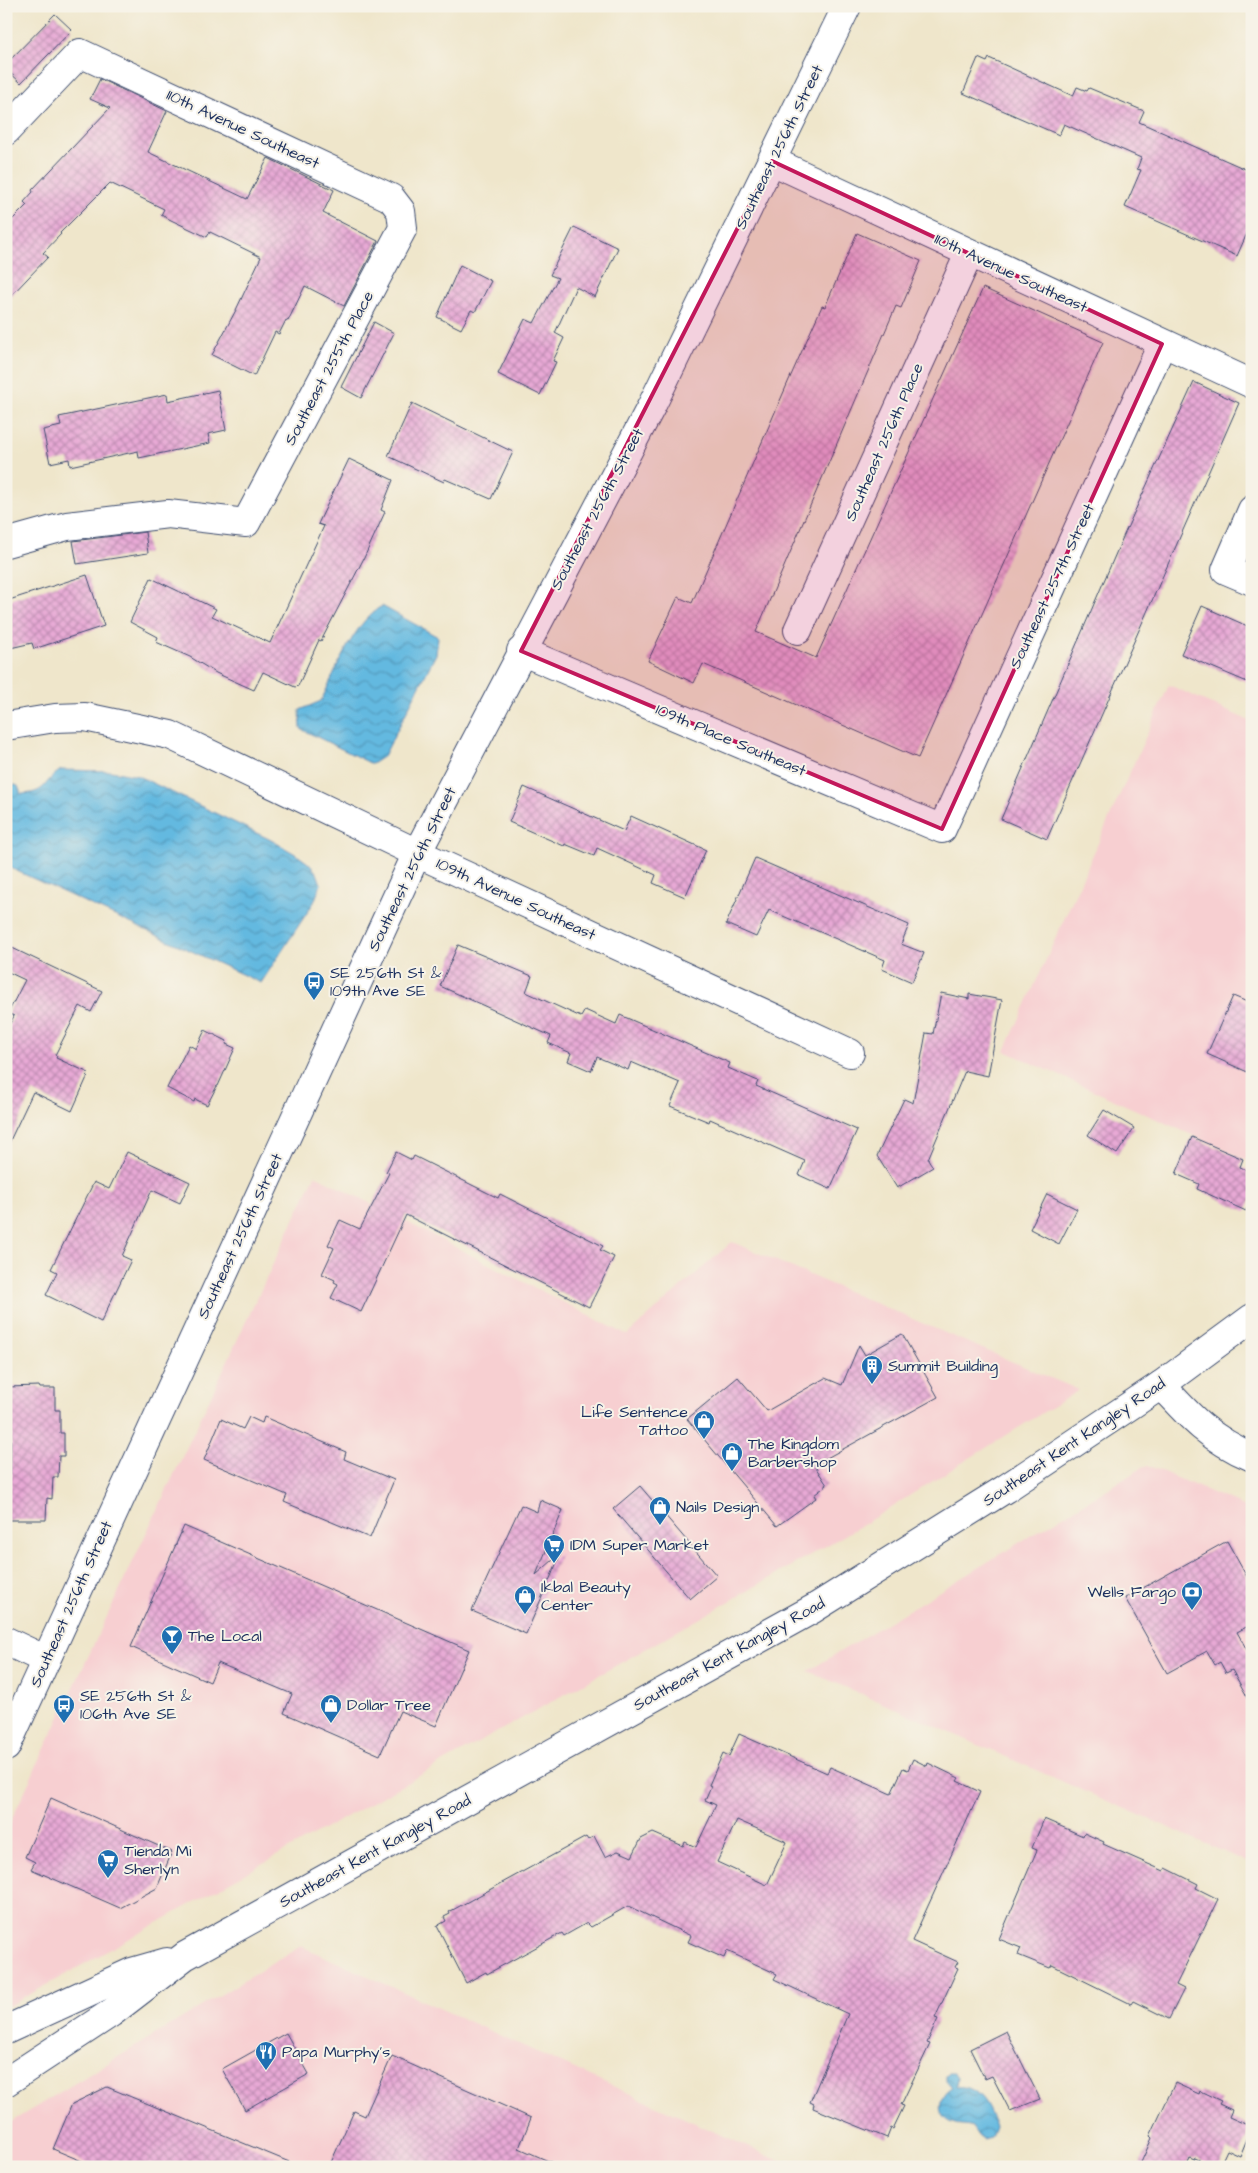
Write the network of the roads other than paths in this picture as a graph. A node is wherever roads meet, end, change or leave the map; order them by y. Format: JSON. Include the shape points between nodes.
{"nodes":[{"id":1,"x":847,"y":6,"type":"edge"},
{"id":2,"x":6,"y":131,"type":"edge"},
{"id":3,"x":772,"y":162,"type":"junction"},
{"id":4,"x":400,"y":211,"type":"joint"},
{"id":5,"x":969,"y":254,"type":"junction"},
{"id":6,"x":1162,"y":344,"type":"junction"},
{"id":7,"x":1252,"y":384,"type":"edge"},
{"id":8,"x":1252,"y":510,"type":"edge"},
{"id":9,"x":6,"y":543,"type":"edge"},
{"id":10,"x":1252,"y":581,"type":"edge"},
{"id":11,"x":798,"y":630,"type":"dead end"},
{"id":12,"x":521,"y":651,"type":"junction"},
{"id":13,"x":6,"y":726,"type":"edge"},
{"id":14,"x":942,"y":829,"type":"joint"},
{"id":15,"x":417,"y":853,"type":"junction"},
{"id":16,"x":850,"y":1053,"type":"dead end"},
{"id":17,"x":1252,"y":1318,"type":"edge"},
{"id":18,"x":1162,"y":1385,"type":"junction"},
{"id":19,"x":1252,"y":1457,"type":"edge"},
{"id":20,"x":6,"y":1641,"type":"edge"},
{"id":21,"x":46,"y":1660,"type":"junction"},
{"id":22,"x":6,"y":1747,"type":"edge"},
{"id":23,"x":185,"y":1956,"type":"junction"},
{"id":24,"x":104,"y":1986,"type":"junction"},
{"id":25,"x":6,"y":2030,"type":"edge"},
{"id":26,"x":6,"y":2063,"type":"edge"},
{"id":27,"x":6,"y":2082,"type":"edge"}],
"edges":[{"from":1,"to":3,"type":"street","name":"Southeast 256th Street"},
{"from":2,"to":4,"type":"street","name":"110th Avenue Southeast","via":[[80,53],[391,198]]},
{"from":3,"to":5,"type":"street","name":"110th Avenue Southeast"},
{"from":3,"to":12,"type":"street","name":"Southeast 256th Street","via":[[651,407]]},
{"from":4,"to":9,"type":"street","name":"Southeast 255th Place","via":[[403,228],[246,523],[168,514],[67,526]]},
{"from":5,"to":6,"type":"street","name":"110th Avenue Southeast"},
{"from":5,"to":11,"type":"street","name":"Southeast 256th Place"},
{"from":6,"to":7,"type":"street","name":"110th Avenue Southeast"},
{"from":6,"to":14,"type":"street","name":"Southeast 257th Street"},
{"from":8,"to":10,"type":"street","via":[[1226,570]]},
{"from":12,"to":14,"type":"street","name":"109th Place Southeast"},
{"from":12,"to":15,"type":"street","name":"Southeast 256th Street"},
{"from":13,"to":15,"type":"street","name":"109th Avenue Southeast","via":[[85,717],[170,735]]},
{"from":15,"to":16,"type":"street","name":"109th Avenue Southeast"},
{"from":15,"to":21,"type":"street","name":"Southeast 256th Street"},
{"from":17,"to":18,"type":"street","name":"Southeast Kent Kangley Road"},
{"from":18,"to":19,"type":"street","via":[[1195,1423],[1210,1435]]},
{"from":18,"to":23,"type":"street","name":"Southeast Kent Kangley Road","via":[[1006,1489],[813,1609]]},
{"from":20,"to":21,"type":"street"},
{"from":21,"to":22,"type":"street","name":"Southeast 256th Street"},
{"from":23,"to":24,"type":"street","name":"Southeast Kent Kangley Road","via":[[132,1972]]},
{"from":23,"to":27,"type":"street","name":"Southeast Kent Kangley Road","via":[[111,2013]]},
{"from":24,"to":25,"type":"street","name":"Southeast Kent Kangley Road"},
{"from":24,"to":26,"type":"street","via":[[98,2001]]}]}
